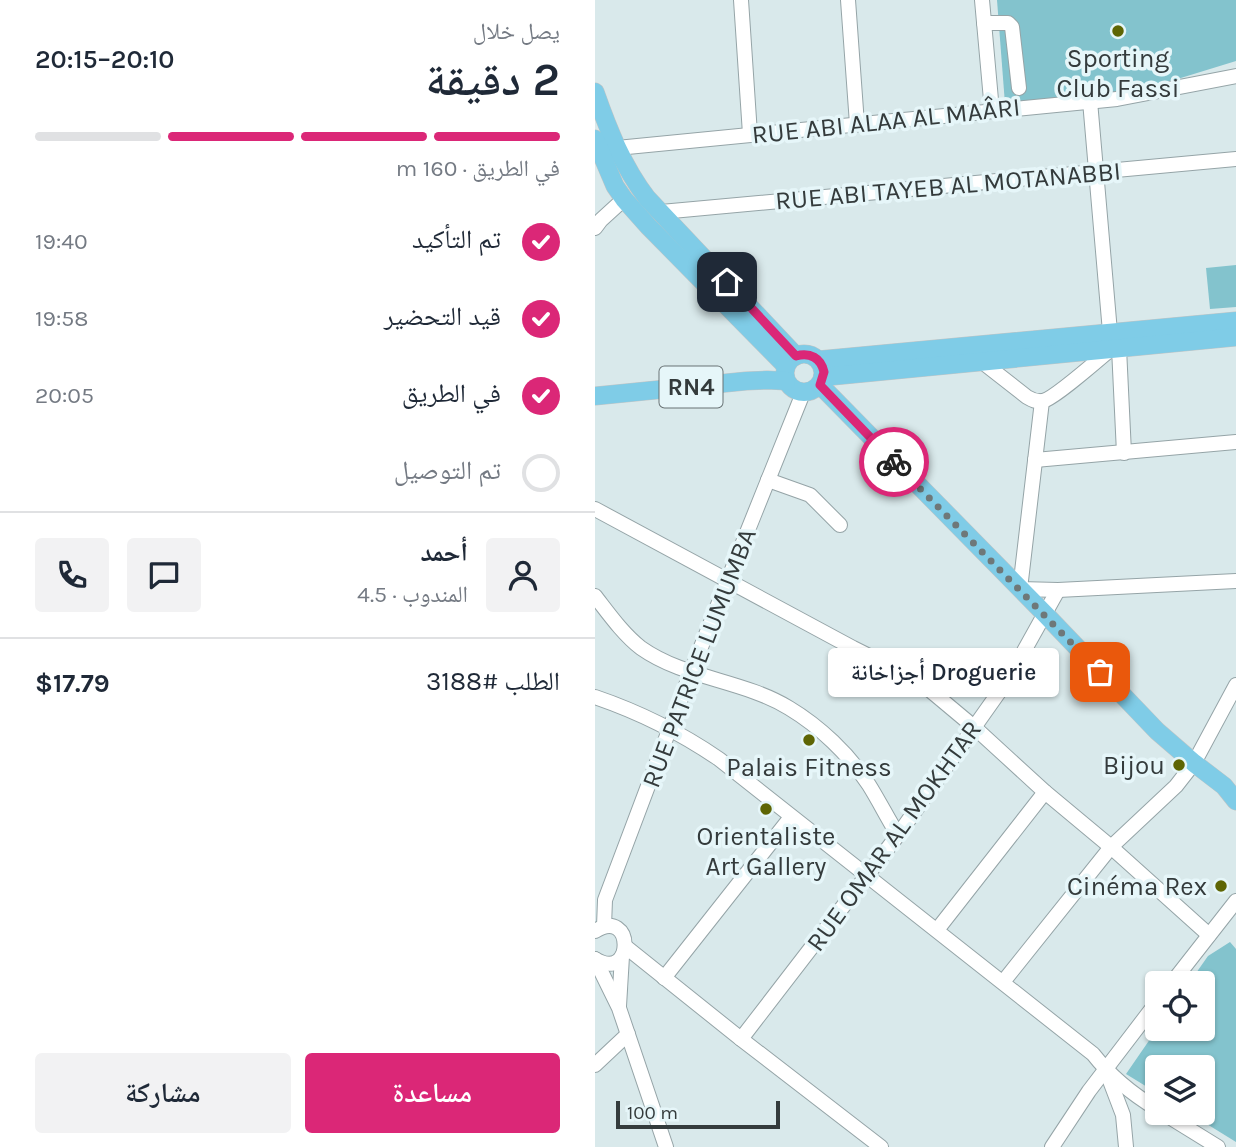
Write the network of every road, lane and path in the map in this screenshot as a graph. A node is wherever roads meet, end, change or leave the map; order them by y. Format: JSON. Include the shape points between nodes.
{"nodes":[{"id":1,"x":741,"y":0,"type":"edge"},
{"id":2,"x":848,"y":0,"type":"edge"},
{"id":3,"x":982,"y":0,"type":"edge"},
{"id":4,"x":984,"y":23,"type":"junction"},
{"id":5,"x":1236,"y":76,"type":"edge"},
{"id":6,"x":1019,"y":89,"type":"dead end"},
{"id":7,"x":595,"y":92,"type":"edge"},
{"id":8,"x":1090,"y":102,"type":"junction"},
{"id":9,"x":992,"y":111,"type":"junction"},
{"id":10,"x":857,"y":124,"type":"junction"},
{"id":11,"x":750,"y":134,"type":"junction"},
{"id":12,"x":595,"y":139,"type":"edge"},
{"id":13,"x":618,"y":148,"type":"junction"},
{"id":14,"x":1236,"y":159,"type":"edge"},
{"id":15,"x":1096,"y":172,"type":"junction"},
{"id":16,"x":624,"y":199,"type":"junction"},
{"id":17,"x":661,"y":212,"type":"junction"},
{"id":18,"x":595,"y":228,"type":"edge"},
{"id":19,"x":1236,"y":321,"type":"edge"},
{"id":20,"x":1236,"y":337,"type":"edge"},
{"id":21,"x":1113,"y":343,"type":"junction"},
{"id":22,"x":981,"y":361,"type":"junction"},
{"id":23,"x":789,"y":368,"type":"junction"},
{"id":24,"x":820,"y":374,"type":"junction"},
{"id":25,"x":595,"y":383,"type":"edge"},
{"id":26,"x":803,"y":393,"type":"junction"},
{"id":27,"x":595,"y":396,"type":"edge"},
{"id":28,"x":1042,"y":401,"type":"junction"},
{"id":29,"x":1236,"y":442,"type":"edge"},
{"id":30,"x":1124,"y":453,"type":"junction"},
{"id":31,"x":1035,"y":460,"type":"junction"},
{"id":32,"x":768,"y":481,"type":"junction"},
{"id":33,"x":595,"y":509,"type":"edge"},
{"id":34,"x":840,"y":525,"type":"dead end"},
{"id":35,"x":729,"y":580,"type":"junction"},
{"id":36,"x":1236,"y":581,"type":"edge"},
{"id":37,"x":1020,"y":589,"type":"junction"},
{"id":38,"x":1058,"y":590,"type":"junction"},
{"id":39,"x":595,"y":596,"type":"edge"},
{"id":40,"x":1045,"y":614,"type":"junction"},
{"id":41,"x":691,"y":673,"type":"junction"},
{"id":42,"x":1236,"y":685,"type":"edge"},
{"id":43,"x":595,"y":697,"type":"edge"},
{"id":44,"x":974,"y":727,"type":"junction"},
{"id":45,"x":671,"y":729,"type":"junction"},
{"id":46,"x":1194,"y":763,"type":"junction"},
{"id":47,"x":1230,"y":788,"type":"edge"},
{"id":48,"x":1045,"y":792,"type":"junction"},
{"id":49,"x":1236,"y":801,"type":"edge"},
{"id":50,"x":791,"y":817,"type":"junction"},
{"id":51,"x":898,"y":835,"type":"junction"},
{"id":52,"x":1111,"y":847,"type":"junction"},
{"id":53,"x":868,"y":876,"type":"junction"},
{"id":54,"x":1236,"y":901,"type":"edge"},
{"id":55,"x":599,"y":927,"type":"edge"},
{"id":56,"x":937,"y":930,"type":"junction"},
{"id":57,"x":1209,"y":935,"type":"junction"},
{"id":58,"x":624,"y":952,"type":"junction"},
{"id":59,"x":595,"y":959,"type":"edge"},
{"id":60,"x":1181,"y":971,"type":"edge"},
{"id":61,"x":664,"y":978,"type":"junction"},
{"id":62,"x":1003,"y":982,"type":"junction"},
{"id":63,"x":619,"y":1008,"type":"junction"},
{"id":64,"x":1145,"y":1017,"type":"edge"},
{"id":65,"x":628,"y":1034,"type":"junction"},
{"id":66,"x":741,"y":1039,"type":"junction"},
{"id":67,"x":595,"y":1065,"type":"edge"},
{"id":68,"x":1105,"y":1069,"type":"junction"},
{"id":69,"x":1145,"y":1102,"type":"edge"},
{"id":70,"x":1182,"y":1125,"type":"edge"},
{"id":71,"x":666,"y":1147,"type":"edge"},
{"id":72,"x":881,"y":1147,"type":"edge"},
{"id":73,"x":1052,"y":1147,"type":"edge"},
{"id":74,"x":1126,"y":1147,"type":"edge"},
{"id":75,"x":1218,"y":1147,"type":"edge"}],
"edges":[{"from":1,"to":11,"type":"street"},
{"from":2,"to":10,"type":"street"},
{"from":3,"to":4,"type":"street"},
{"from":4,"to":6,"type":"street","via":[[1008,23],[1011,27]]},
{"from":4,"to":9,"type":"street"},
{"from":5,"to":8,"type":"street","name":"RUE ABI ALAA AL MAÂRI"},
{"from":7,"to":13,"type":"main road"},
{"from":8,"to":9,"type":"street","name":"RUE ABI ALAA AL MAÂRI"},
{"from":8,"to":15,"type":"street"},
{"from":9,"to":10,"type":"street","name":"RUE ABI ALAA AL MAÂRI"},
{"from":10,"to":11,"type":"street","name":"RUE ABI ALAA AL MAÂRI"},
{"from":11,"to":13,"type":"street","name":"RUE ABI ALAA AL MAÂRI"},
{"from":12,"to":16,"type":"main road"},
{"from":13,"to":17,"type":"main road","via":[[629,172]]},
{"from":14,"to":15,"type":"street","name":"RUE ABI TAYEB AL MOTANABBI"},
{"from":15,"to":17,"type":"street","name":"RUE ABI TAYEB AL MOTANABBI"},
{"from":15,"to":21,"type":"street"},
{"from":16,"to":18,"type":"street"},
{"from":16,"to":23,"type":"main road"},
{"from":17,"to":23,"type":"main road"},
{"from":19,"to":21,"type":"main road"},
{"from":20,"to":21,"type":"main road"},
{"from":21,"to":22,"type":"main road"},
{"from":21,"to":24,"type":"main road"},
{"from":21,"to":28,"type":"street"},
{"from":21,"to":30,"type":"street"},
{"from":22,"to":24,"type":"main road"},
{"from":22,"to":28,"type":"street","via":[[1033,401]]},
{"from":23,"to":24,"type":"main road","via":[[806,354]]},
{"from":23,"to":25,"type":"main road","number":"RN4"},
{"from":23,"to":26,"type":"main road","via":[[790,387]]},
{"from":23,"to":27,"type":"main road","number":"RN4","via":[[767,380]]},
{"from":24,"to":26,"type":"main road","via":[[812,391]]},
{"from":24,"to":37,"type":"main road"},
{"from":26,"to":32,"type":"street","name":"RUE PATRICE LUMUMBA"},
{"from":28,"to":31,"type":"street"},
{"from":29,"to":30,"type":"street"},
{"from":30,"to":31,"type":"street"},
{"from":31,"to":37,"type":"street"},
{"from":32,"to":34,"type":"street","via":[[810,495]]},
{"from":32,"to":35,"type":"street","name":"RUE PATRICE LUMUMBA"},
{"from":33,"to":35,"type":"street"},
{"from":35,"to":41,"type":"street","name":"RUE PATRICE LUMUMBA"},
{"from":35,"to":44,"type":"street","via":[[919,681]]},
{"from":36,"to":38,"type":"street"},
{"from":37,"to":38,"type":"street"},
{"from":37,"to":40,"type":"main road"},
{"from":38,"to":40,"type":"street","name":"RUE OMAR AL MOKHTAR"},
{"from":39,"to":41,"type":"street","via":[[641,648]]},
{"from":40,"to":44,"type":"street","name":"RUE OMAR AL MOKHTAR","via":[[1009,678]]},
{"from":40,"to":46,"type":"main road","via":[[1157,731]]},
{"from":41,"to":45,"type":"street","name":"RUE PATRICE LUMUMBA"},
{"from":41,"to":51,"type":"street","via":[[762,694],[813,726],[846,755],[868,783]]},
{"from":42,"to":46,"type":"street"},
{"from":43,"to":45,"type":"street"},
{"from":44,"to":48,"type":"street"},
{"from":44,"to":51,"type":"street","name":"RUE OMAR AL MOKHTAR"},
{"from":45,"to":50,"type":"street","via":[[719,759]]},
{"from":45,"to":55,"type":"street","name":"RUE PATRICE LUMUMBA","via":[[605,900]]},
{"from":46,"to":47,"type":"main road"},
{"from":46,"to":52,"type":"street"},
{"from":47,"to":49,"type":"main road"},
{"from":48,"to":52,"type":"street"},
{"from":48,"to":56,"type":"street"},
{"from":50,"to":53,"type":"street"},
{"from":50,"to":61,"type":"street"},
{"from":51,"to":53,"type":"street","name":"RUE OMAR AL MOKHTAR"},
{"from":52,"to":57,"type":"street"},
{"from":52,"to":62,"type":"street"},
{"from":53,"to":56,"type":"street"},
{"from":53,"to":66,"type":"street","name":"RUE OMAR AL MOKHTAR"},
{"from":54,"to":57,"type":"street"},
{"from":55,"to":58,"type":"street","via":[[620,931]]},
{"from":56,"to":62,"type":"street"},
{"from":57,"to":60,"type":"street"},
{"from":58,"to":59,"type":"street","via":[[609,963]]},
{"from":58,"to":61,"type":"street"},
{"from":58,"to":63,"type":"street"},
{"from":59,"to":63,"type":"street"},
{"from":61,"to":66,"type":"street"},
{"from":62,"to":68,"type":"street","via":[[1093,1054]]},
{"from":63,"to":65,"type":"street"},
{"from":64,"to":68,"type":"street"},
{"from":65,"to":67,"type":"street"},
{"from":65,"to":71,"type":"street"},
{"from":66,"to":72,"type":"street"},
{"from":68,"to":69,"type":"street"},
{"from":68,"to":73,"type":"street"},
{"from":68,"to":74,"type":"street","via":[[1123,1115]]},
{"from":70,"to":75,"type":"street"}]}
